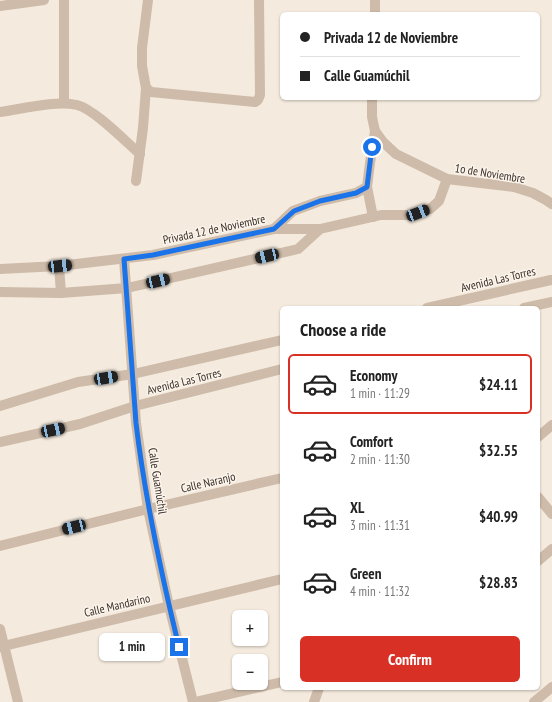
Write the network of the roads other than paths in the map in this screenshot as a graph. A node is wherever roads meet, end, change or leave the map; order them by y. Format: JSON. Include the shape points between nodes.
{"nodes":[{"id":1,"x":44,"y":0,"type":"edge"},
{"id":2,"x":64,"y":0,"type":"edge"},
{"id":3,"x":148,"y":0,"type":"edge"},
{"id":4,"x":259,"y":0,"type":"edge"},
{"id":5,"x":375,"y":0,"type":"edge"},
{"id":6,"x":0,"y":6,"type":"edge"},
{"id":7,"x":375,"y":12,"type":"edge"},
{"id":8,"x":146,"y":88,"type":"junction"},
{"id":9,"x":372,"y":100,"type":"edge"},
{"id":10,"x":64,"y":103,"type":"junction"},
{"id":11,"x":0,"y":112,"type":"edge"},
{"id":12,"x":375,"y":131,"type":"junction"},
{"id":13,"x":140,"y":154,"type":"junction"},
{"id":14,"x":447,"y":179,"type":"junction"},
{"id":15,"x":136,"y":181,"type":"dead end"},
{"id":16,"x":367,"y":187,"type":"junction"},
{"id":17,"x":552,"y":204,"type":"edge"},
{"id":18,"x":373,"y":217,"type":"junction"},
{"id":19,"x":274,"y":229,"type":"junction"},
{"id":20,"x":320,"y":229,"type":"junction"},
{"id":21,"x":124,"y":259,"type":"junction"},
{"id":22,"x":60,"y":266,"type":"junction"},
{"id":23,"x":0,"y":269,"type":"edge"},
{"id":24,"x":552,"y":281,"type":"edge"},
{"id":25,"x":126,"y":288,"type":"junction"},
{"id":26,"x":0,"y":292,"type":"edge"},
{"id":27,"x":62,"y":292,"type":"junction"},
{"id":28,"x":552,"y":302,"type":"edge"},
{"id":29,"x":436,"y":306,"type":"edge"},
{"id":30,"x":533,"y":306,"type":"edge"},
{"id":31,"x":280,"y":340,"type":"edge"},
{"id":32,"x":280,"y":370,"type":"edge"},
{"id":33,"x":133,"y":374,"type":"junction"},
{"id":34,"x":0,"y":406,"type":"edge"},
{"id":35,"x":135,"y":406,"type":"junction"},
{"id":36,"x":552,"y":425,"type":"edge"},
{"id":37,"x":540,"y":435,"type":"edge"},
{"id":38,"x":0,"y":442,"type":"edge"},
{"id":39,"x":280,"y":478,"type":"edge"},
{"id":40,"x":540,"y":499,"type":"edge"},
{"id":41,"x":148,"y":509,"type":"junction"},
{"id":42,"x":552,"y":514,"type":"edge"},
{"id":43,"x":0,"y":546,"type":"edge"},
{"id":44,"x":552,"y":549,"type":"edge"},
{"id":45,"x":540,"y":559,"type":"edge"},
{"id":46,"x":280,"y":579,"type":"edge"},
{"id":47,"x":169,"y":606,"type":"junction"},
{"id":48,"x":0,"y":629,"type":"edge"},
{"id":49,"x":2,"y":646,"type":"edge"},
{"id":50,"x":280,"y":682,"type":"edge"},
{"id":51,"x":552,"y":687,"type":"edge"},
{"id":52,"x":318,"y":690,"type":"edge"},
{"id":53,"x":18,"y":702,"type":"edge"},
{"id":54,"x":194,"y":702,"type":"edge"},
{"id":55,"x":314,"y":702,"type":"edge"},
{"id":56,"x":534,"y":702,"type":"edge"}],
"edges":[{"from":1,"to":6,"type":"street"},
{"from":2,"to":10,"type":"street"},
{"from":3,"to":8,"type":"street","via":[[142,48]]},
{"from":4,"to":8,"type":"street","via":[[258,100],[255,102],[151,92]]},
{"from":5,"to":7,"type":"street"},
{"from":8,"to":13,"type":"street"},
{"from":9,"to":12,"type":"street"},
{"from":10,"to":11,"type":"street"},
{"from":10,"to":13,"type":"street","via":[[78,105],[95,114]]},
{"from":12,"to":14,"type":"street","name":"1o de Noviembre","via":[[396,154]]},
{"from":12,"to":16,"type":"street"},
{"from":13,"to":15,"type":"street"},
{"from":14,"to":17,"type":"street","name":"1o de Noviembre","via":[[514,187],[533,193]]},
{"from":14,"to":18,"type":"street","via":[[439,201],[430,209],[409,215]]},
{"from":16,"to":18,"type":"street"},
{"from":16,"to":19,"type":"street","name":"Privada 12 de Noviembre","via":[[356,193],[320,201],[294,211]]},
{"from":18,"to":20,"type":"street"},
{"from":19,"to":20,"type":"street"},
{"from":19,"to":21,"type":"street","name":"Privada 12 de Noviembre"},
{"from":20,"to":25,"type":"street","via":[[298,249]]},
{"from":21,"to":22,"type":"street","name":"Privada 12 de Noviembre"},
{"from":21,"to":25,"type":"street","name":"Calle Guamúchil"},
{"from":22,"to":23,"type":"street","name":"Privada 12 de Noviembre"},
{"from":22,"to":27,"type":"street"},
{"from":24,"to":29,"type":"street","name":"Avenida Las Torres"},
{"from":25,"to":27,"type":"street"},
{"from":25,"to":33,"type":"street","name":"Calle Guamúchil"},
{"from":26,"to":27,"type":"street"},
{"from":28,"to":30,"type":"street"},
{"from":31,"to":33,"type":"street","name":"Avenida Las Torres"},
{"from":32,"to":35,"type":"street","name":"Avenida Las Torres"},
{"from":33,"to":34,"type":"street","name":"Avenida Las Torres","via":[[78,382]]},
{"from":33,"to":35,"type":"street","name":"Calle Guamúchil"},
{"from":35,"to":38,"type":"street","name":"Avenida Las Torres","via":[[80,424]]},
{"from":35,"to":41,"type":"street","name":"Calle Guamúchil"},
{"from":36,"to":37,"type":"street"},
{"from":39,"to":41,"type":"street","name":"Calle Naranjo"},
{"from":40,"to":42,"type":"street"},
{"from":41,"to":43,"type":"street","name":"Calle Naranjo"},
{"from":41,"to":47,"type":"street","name":"Calle Guamúchil"},
{"from":44,"to":45,"type":"street"},
{"from":46,"to":47,"type":"street","name":"Calle Mandarino"},
{"from":47,"to":49,"type":"street","name":"Calle Mandarino"},
{"from":47,"to":54,"type":"street","name":"Calle Guamúchil"},
{"from":48,"to":49,"type":"street"},
{"from":49,"to":53,"type":"street"},
{"from":50,"to":54,"type":"street"},
{"from":51,"to":56,"type":"street"},
{"from":52,"to":55,"type":"street"}]}
